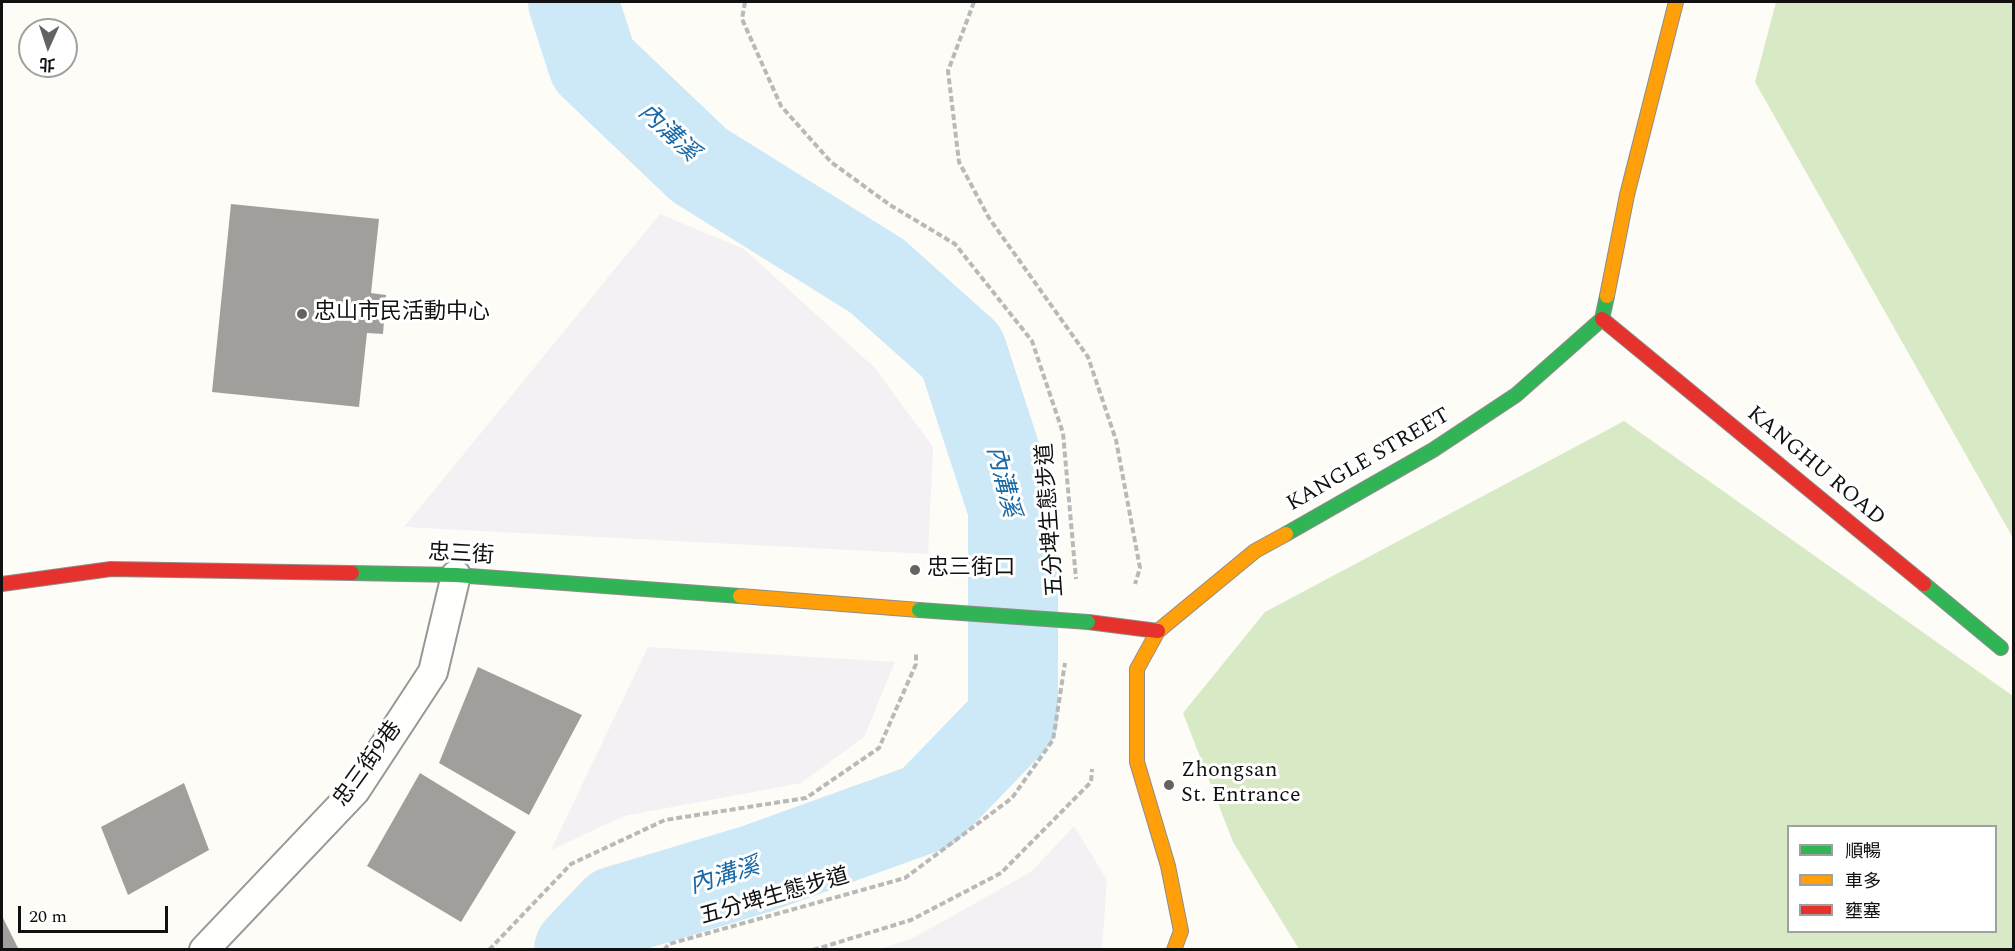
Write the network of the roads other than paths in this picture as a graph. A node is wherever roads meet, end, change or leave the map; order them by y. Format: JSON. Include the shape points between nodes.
{"nodes":[{"id":1,"x":1676,"y":2,"type":"edge"},
{"id":2,"x":1602,"y":319,"type":"junction"},
{"id":3,"x":456,"y":576,"type":"junction"},
{"id":4,"x":2,"y":584,"type":"edge"},
{"id":5,"x":1158,"y":631,"type":"junction"},
{"id":6,"x":2001,"y":648,"type":"dead end"},
{"id":7,"x":1183,"y":943,"type":"edge"},
{"id":8,"x":204,"y":950,"type":"edge"}],
"edges":[{"from":1,"to":2,"type":"street","via":[[1627,195]]},
{"from":2,"to":5,"type":"street","name":"KANGLE STREET","via":[[1516,395],[1433,450],[1255,551]]},
{"from":2,"to":6,"type":"street","name":"KANGHU ROAD"},
{"from":3,"to":4,"type":"street","name":"忠三街","via":[[111,569]]},
{"from":3,"to":5,"type":"street","name":"忠三街","bridge":true,"via":[[1088,622]]},
{"from":3,"to":8,"type":"lane","name":"忠三街9巷","via":[[433,672],[355,791]]},
{"from":5,"to":7,"type":"street","name":"KANGLE STREET","via":[[1137,669],[1137,762],[1168,866]]}]}
